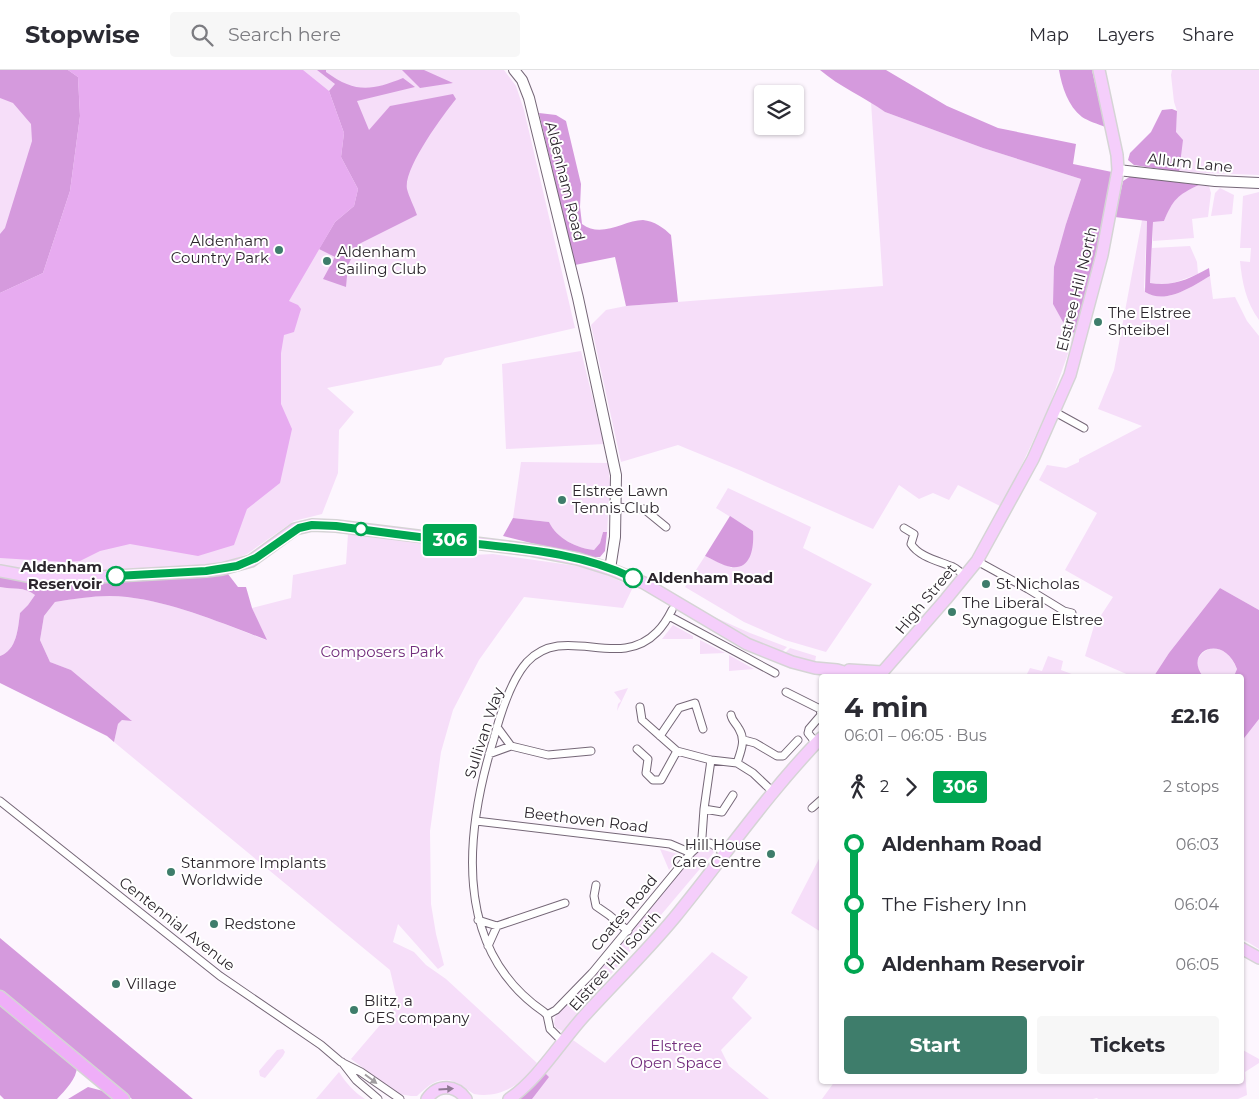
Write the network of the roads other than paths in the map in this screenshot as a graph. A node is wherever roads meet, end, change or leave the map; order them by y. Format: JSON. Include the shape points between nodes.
{"nodes":[{"id":1,"x":514,"y":70,"type":"edge"},
{"id":2,"x":1099,"y":70,"type":"edge"},
{"id":3,"x":1118,"y":170,"type":"junction"},
{"id":4,"x":1259,"y":183,"type":"edge"},
{"id":5,"x":1055,"y":412,"type":"junction"},
{"id":6,"x":1084,"y":428,"type":"dead end"},
{"id":7,"x":616,"y":507,"type":"junction"},
{"id":8,"x":666,"y":527,"type":"dead end"},
{"id":9,"x":904,"y":528,"type":"dead end"},
{"id":10,"x":990,"y":537,"type":"joint"},
{"id":11,"x":977,"y":561,"type":"junction"},
{"id":12,"x":610,"y":569,"type":"junction"},
{"id":13,"x":0,"y":571,"type":"edge"},
{"id":14,"x":966,"y":576,"type":"junction"},
{"id":15,"x":1072,"y":613,"type":"dead end"},
{"id":16,"x":814,"y":668,"type":"junction"},
{"id":17,"x":837,"y":670,"type":"junction"},
{"id":18,"x":775,"y":674,"type":"dead end"},
{"id":19,"x":823,"y":674,"type":"edge"},
{"id":20,"x":850,"y":674,"type":"edge"},
{"id":21,"x":881,"y":674,"type":"edge"},
{"id":22,"x":786,"y":692,"type":"dead end"},
{"id":23,"x":640,"y":707,"type":"dead end"},
{"id":24,"x":819,"y":708,"type":"edge"},
{"id":25,"x":731,"y":715,"type":"dead end"},
{"id":26,"x":819,"y":717,"type":"edge"},
{"id":27,"x":497,"y":727,"type":"junction"},
{"id":28,"x":703,"y":730,"type":"dead end"},
{"id":29,"x":660,"y":736,"type":"junction"},
{"id":30,"x":744,"y":740,"type":"junction"},
{"id":31,"x":798,"y":740,"type":"dead end"},
{"id":32,"x":819,"y":740,"type":"edge"},
{"id":33,"x":511,"y":746,"type":"junction"},
{"id":34,"x":637,"y":749,"type":"dead end"},
{"id":35,"x":591,"y":751,"type":"dead end"},
{"id":36,"x":677,"y":752,"type":"junction"},
{"id":37,"x":489,"y":754,"type":"junction"},
{"id":38,"x":711,"y":760,"type":"junction"},
{"id":39,"x":737,"y":763,"type":"junction"},
{"id":40,"x":773,"y":792,"type":"junction"},
{"id":41,"x":733,"y":795,"type":"dead end"},
{"id":42,"x":0,"y":801,"type":"edge"},
{"id":43,"x":819,"y":802,"type":"edge"},
{"id":44,"x":812,"y":808,"type":"dead end"},
{"id":45,"x":704,"y":809,"type":"junction"},
{"id":46,"x":476,"y":821,"type":"junction"},
{"id":47,"x":702,"y":837,"type":"dead end"},
{"id":48,"x":724,"y":852,"type":"junction"},
{"id":49,"x":691,"y":853,"type":"junction"},
{"id":50,"x":596,"y":885,"type":"dead end"},
{"id":51,"x":565,"y":903,"type":"dead end"},
{"id":52,"x":478,"y":920,"type":"junction"},
{"id":53,"x":498,"y":926,"type":"junction"},
{"id":54,"x":628,"y":931,"type":"junction"},
{"id":55,"x":488,"y":946,"type":"junction"},
{"id":56,"x":1244,"y":950,"type":"edge"},
{"id":57,"x":1259,"y":958,"type":"edge"},
{"id":58,"x":0,"y":997,"type":"edge"},
{"id":59,"x":546,"y":1015,"type":"junction"},
{"id":60,"x":562,"y":1041,"type":"junction"},
{"id":61,"x":341,"y":1062,"type":"junction"},
{"id":62,"x":467,"y":1098,"type":"edge"},
{"id":63,"x":123,"y":1099,"type":"edge"},
{"id":64,"x":378,"y":1099,"type":"edge"},
{"id":65,"x":400,"y":1099,"type":"edge"},
{"id":66,"x":427,"y":1099,"type":"edge"},
{"id":67,"x":509,"y":1099,"type":"edge"}],
"edges":[{"from":1,"to":7,"type":"street","name":"Aldenham Road","via":[[529,98],[578,298],[616,475]]},
{"from":2,"to":3,"type":"main road","name":"Elstree Hill North","via":[[1118,155]]},
{"from":3,"to":4,"type":"street","name":"Allum Lane"},
{"from":3,"to":5,"type":"main road","name":"Elstree Hill North","via":[[1089,306],[1070,376]]},
{"from":5,"to":6,"type":"street"},
{"from":5,"to":10,"type":"main road","name":"Elstree Hill North"},
{"from":7,"to":8,"type":"street","via":[[644,509]]},
{"from":7,"to":12,"type":"street","name":"Aldenham Road"},
{"from":9,"to":14,"type":"street","via":[[914,534],[911,544],[919,552],[954,567]]},
{"from":10,"to":11,"type":"main road","name":"High Street"},
{"from":11,"to":14,"type":"main road","name":"High Street"},
{"from":11,"to":15,"type":"street"},
{"from":12,"to":13,"type":"main road","via":[[531,550],[312,525],[295,529],[251,561],[222,569],[61,579]]},
{"from":12,"to":16,"type":"main road","via":[[644,583],[747,644]]},
{"from":14,"to":21,"type":"main road","name":"High Street"},
{"from":16,"to":17,"type":"main road"},
{"from":16,"to":19,"type":"main road"},
{"from":17,"to":20,"type":"main road"},
{"from":17,"to":21,"type":"main road"},
{"from":18,"to":27,"type":"street","name":"Sullivan Way","via":[[671,613],[647,641],[624,650],[563,644],[540,652],[520,672]]},
{"from":22,"to":24,"type":"street"},
{"from":23,"to":29,"type":"street","via":[[642,720]]},
{"from":25,"to":30,"type":"street"},
{"from":26,"to":32,"type":"street","via":[[808,733]]},
{"from":27,"to":33,"type":"street"},
{"from":27,"to":37,"type":"street","name":"Sullivan Way"},
{"from":28,"to":29,"type":"street","via":[[695,703],[679,708]]},
{"from":29,"to":36,"type":"street"},
{"from":30,"to":31,"type":"street","via":[[783,756]]},
{"from":30,"to":39,"type":"street"},
{"from":32,"to":40,"type":"main road"},
{"from":33,"to":35,"type":"street","via":[[548,754]]},
{"from":33,"to":37,"type":"street"},
{"from":34,"to":36,"type":"street","via":[[648,759],[646,773],[652,780],[661,780]]},
{"from":36,"to":38,"type":"street"},
{"from":37,"to":46,"type":"street","name":"Sullivan Way"},
{"from":38,"to":39,"type":"street"},
{"from":38,"to":45,"type":"street"},
{"from":39,"to":40,"type":"street"},
{"from":40,"to":48,"type":"main road","name":"Elstree Hill South"},
{"from":41,"to":45,"type":"street","via":[[722,812]]},
{"from":42,"to":61,"type":"street","name":"Centennial Avenue","via":[[220,976],[313,1039]]},
{"from":43,"to":44,"type":"street"},
{"from":45,"to":47,"type":"street"},
{"from":46,"to":49,"type":"street","name":"Beethoven Road","via":[[670,844]]},
{"from":46,"to":52,"type":"street","name":"Sullivan Way","via":[[473,878]]},
{"from":48,"to":49,"type":"street","name":"Coates Road","via":[[706,842]]},
{"from":48,"to":60,"type":"main road","name":"Elstree Hill South","via":[[670,923]]},
{"from":49,"to":54,"type":"street","name":"Coates Road"},
{"from":50,"to":54,"type":"street","via":[[596,906]]},
{"from":51,"to":53,"type":"street"},
{"from":52,"to":53,"type":"street"},
{"from":52,"to":55,"type":"street","name":"Sullivan Way"},
{"from":53,"to":55,"type":"street"},
{"from":54,"to":59,"type":"street","name":"Coates Road","via":[[556,1010]]},
{"from":55,"to":59,"type":"street","name":"Sullivan Way","via":[[500,969],[515,987]]},
{"from":56,"to":57,"type":"main road"},
{"from":58,"to":63,"type":"highway"},
{"from":59,"to":60,"type":"street","name":"Sullivan Way","via":[[550,1029]]},
{"from":60,"to":67,"type":"main road","name":"Elstree Hill South","via":[[535,1076]]},
{"from":61,"to":64,"type":"street","name":"Centennial Avenue"},
{"from":61,"to":65,"type":"street","name":"Centennial Avenue","one_way":true},
{"from":66,"to":62,"type":"main road","one_way":true,"via":[[436,1090],[446,1088],[456,1089]]}]}
